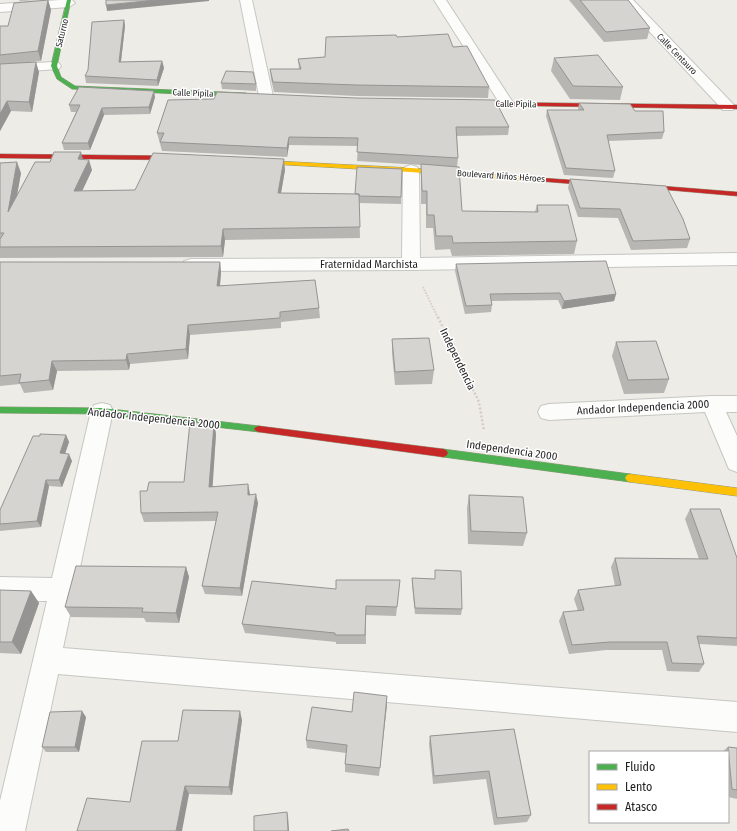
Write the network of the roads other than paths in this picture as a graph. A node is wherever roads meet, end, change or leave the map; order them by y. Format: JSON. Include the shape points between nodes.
{"nodes":[{"id":1,"x":246,"y":0,"type":"edge"},
{"id":2,"x":440,"y":0,"type":"edge"},
{"id":3,"x":626,"y":0,"type":"edge"},
{"id":4,"x":69,"y":2,"type":"edge"},
{"id":5,"x":0,"y":8,"type":"edge"},
{"id":6,"x":0,"y":70,"type":"edge"},
{"id":7,"x":56,"y":72,"type":"junction"},
{"id":8,"x":270,"y":96,"type":"joint"},
{"id":9,"x":459,"y":103,"type":"edge"},
{"id":10,"x":507,"y":104,"type":"junction"},
{"id":11,"x":733,"y":107,"type":"edge"},
{"id":12,"x":0,"y":156,"type":"edge"},
{"id":13,"x":190,"y":158,"type":"edge"},
{"id":14,"x":245,"y":161,"type":"edge"},
{"id":15,"x":411,"y":170,"type":"junction"},
{"id":16,"x":610,"y":184,"type":"edge"},
{"id":17,"x":626,"y":186,"type":"edge"},
{"id":18,"x":737,"y":194,"type":"edge"},
{"id":19,"x":737,"y":259,"type":"edge"},
{"id":20,"x":174,"y":264,"type":"edge"},
{"id":21,"x":412,"y":264,"type":"junction"},
{"id":22,"x":712,"y":404,"type":"junction"},
{"id":23,"x":737,"y":404,"type":"edge"},
{"id":24,"x":0,"y":410,"type":"edge"},
{"id":25,"x":102,"y":411,"type":"junction"},
{"id":26,"x":549,"y":412,"type":"dead end"},
{"id":27,"x":283,"y":432,"type":"joint"},
{"id":28,"x":737,"y":463,"type":"edge"},
{"id":29,"x":737,"y":492,"type":"edge"},
{"id":30,"x":0,"y":589,"type":"edge"},
{"id":31,"x":61,"y":590,"type":"junction"},
{"id":32,"x":46,"y":660,"type":"junction"},
{"id":33,"x":737,"y":717,"type":"edge"},
{"id":34,"x":9,"y":831,"type":"edge"}],
"edges":[{"from":1,"to":8,"type":"street"},
{"from":2,"to":10,"type":"street"},
{"from":3,"to":11,"type":"street","name":"Calle Centauro"},
{"from":4,"to":5,"type":"street"},
{"from":4,"to":7,"type":"street","name":"Saturno"},
{"from":6,"to":7,"type":"street"},
{"from":7,"to":8,"type":"street","name":"Calle Pípila","via":[[74,88]]},
{"from":9,"to":10,"type":"street","name":"Calle Pípila"},
{"from":10,"to":11,"type":"street","name":"Calle Pípila"},
{"from":12,"to":13,"type":"street"},
{"from":14,"to":15,"type":"street","name":"Boulevard Niños Héroes"},
{"from":15,"to":16,"type":"street","name":"Boulevard Niños Héroes"},
{"from":15,"to":21,"type":"street"},
{"from":17,"to":18,"type":"street"},
{"from":19,"to":21,"type":"street","name":"Fraternidad Marchista"},
{"from":20,"to":21,"type":"street","name":"Fraternidad Marchista"},
{"from":22,"to":23,"type":"street","name":"Andador Independencia 2000"},
{"from":22,"to":26,"type":"street","name":"Andador Independencia 2000"},
{"from":22,"to":28,"type":"street"},
{"from":24,"to":25,"type":"street","name":"Andador Independencia 2000"},
{"from":25,"to":27,"type":"street","name":"Andador Independencia 2000"},
{"from":25,"to":31,"type":"street"},
{"from":27,"to":29,"type":"street","name":"Independencia 2000"},
{"from":30,"to":31,"type":"street"},
{"from":31,"to":32,"type":"street"},
{"from":32,"to":33,"type":"street"},
{"from":32,"to":34,"type":"street"}]}
